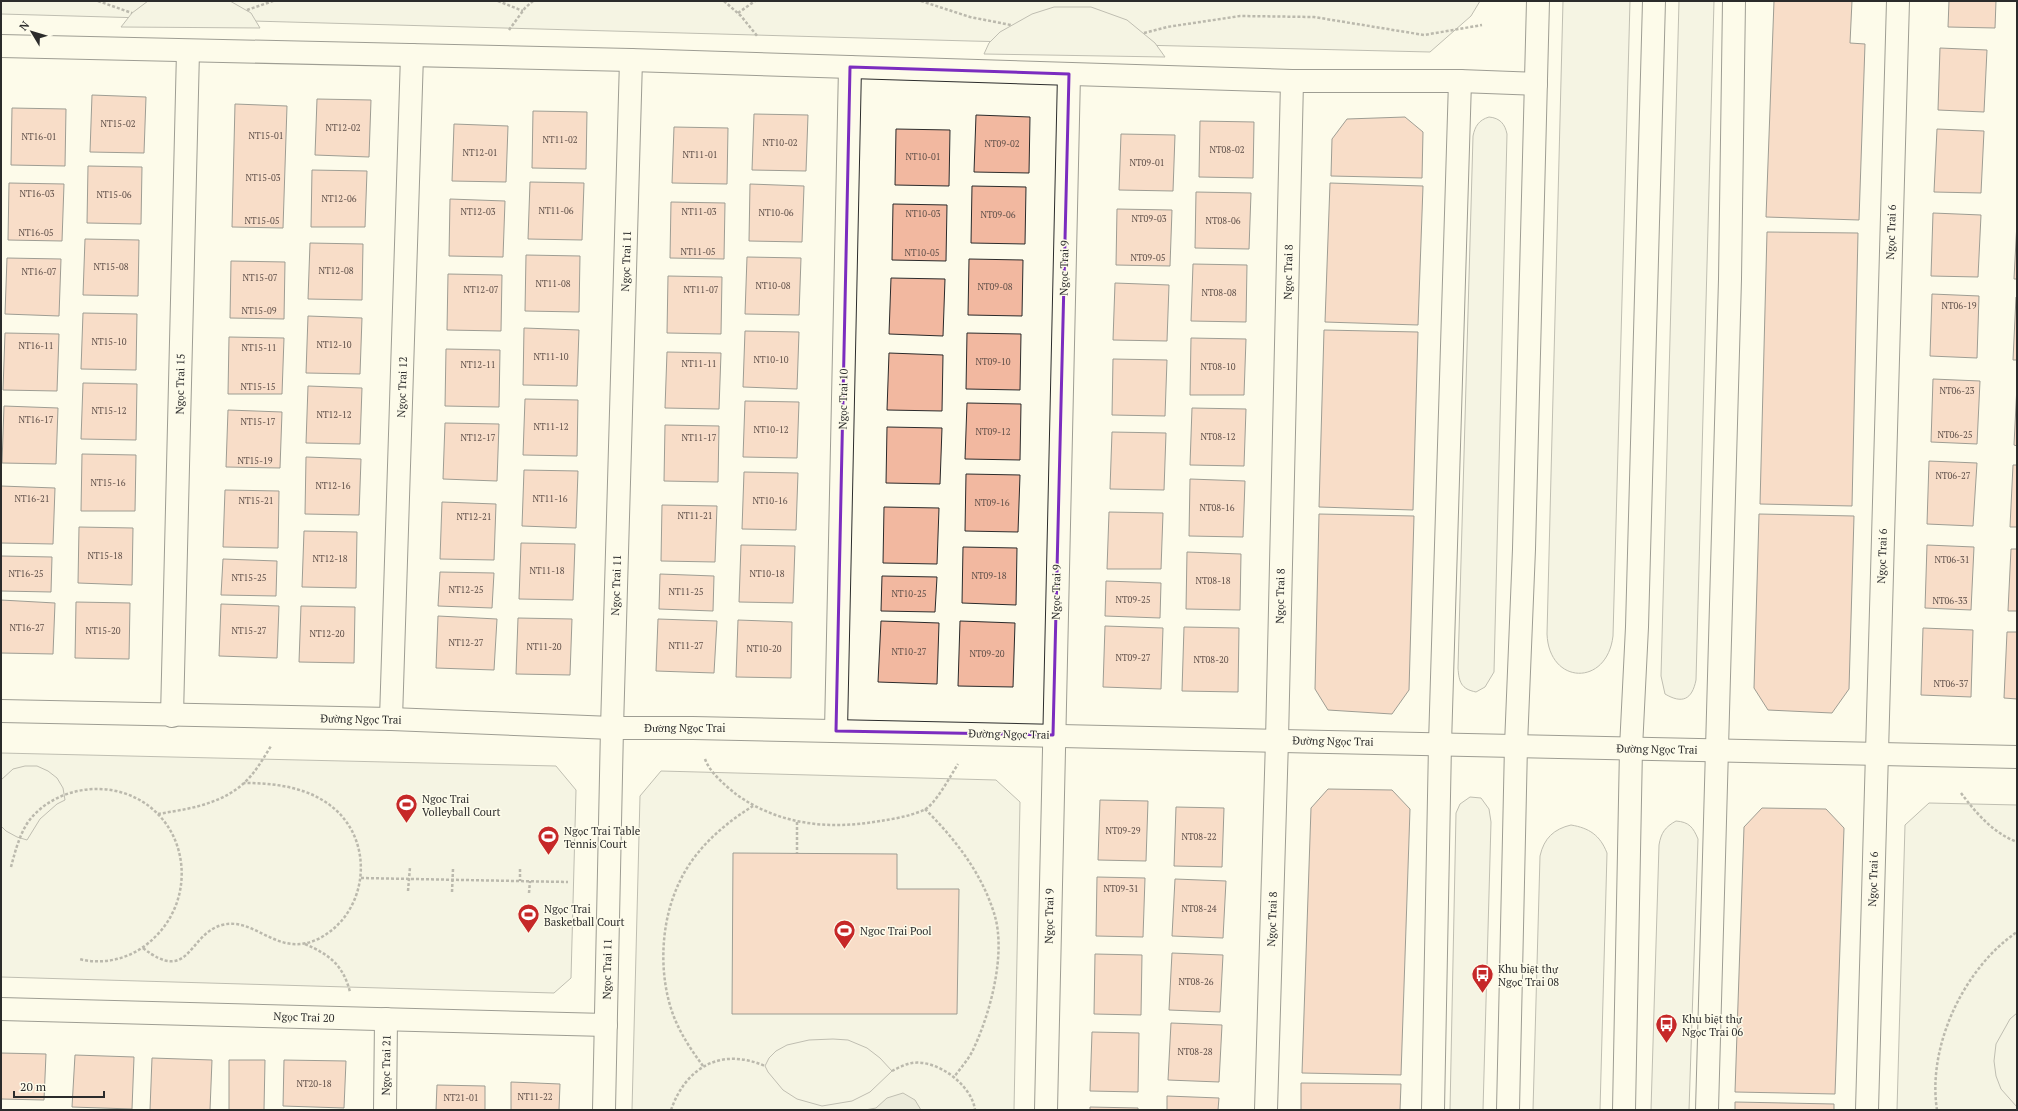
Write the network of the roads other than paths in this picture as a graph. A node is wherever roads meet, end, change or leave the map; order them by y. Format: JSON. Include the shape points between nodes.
{"nodes":[{"id":1,"x":1538,"y":1,"type":"edge"},
{"id":2,"x":1654,"y":1,"type":"edge"},
{"id":3,"x":1734,"y":1,"type":"edge"},
{"id":4,"x":1898,"y":1,"type":"edge"},
{"id":5,"x":1,"y":46,"type":"edge"},
{"id":6,"x":188,"y":51,"type":"junction"},
{"id":7,"x":412,"y":55,"type":"junction"},
{"id":8,"x":631,"y":60,"type":"junction"},
{"id":9,"x":850,"y":67,"type":"junction"},
{"id":10,"x":1069,"y":74,"type":"junction"},
{"id":11,"x":1292,"y":81,"type":"junction"},
{"id":12,"x":1460,"y":81,"type":"junction"},
{"id":13,"x":1536,"y":84,"type":"junction"},
{"id":14,"x":1,"y":711,"type":"edge"},
{"id":15,"x":172,"y":716,"type":"junction"},
{"id":16,"x":391,"y":720,"type":"junction"},
{"id":17,"x":612,"y":728,"type":"junction"},
{"id":18,"x":836,"y":731,"type":"junction"},
{"id":19,"x":1053,"y":736,"type":"junction"},
{"id":20,"x":1277,"y":740,"type":"junction"},
{"id":21,"x":1440,"y":744,"type":"junction"},
{"id":22,"x":1516,"y":745,"type":"junction"},
{"id":23,"x":1631,"y":748,"type":"junction"},
{"id":24,"x":1717,"y":750,"type":"junction"},
{"id":25,"x":1877,"y":755,"type":"junction"},
{"id":26,"x":2017,"y":757,"type":"edge"},
{"id":27,"x":1,"y":1009,"type":"edge"},
{"id":28,"x":386,"y":1019,"type":"junction"},
{"id":29,"x":606,"y":1025,"type":"junction"},
{"id":30,"x":385,"y":1110,"type":"edge"},
{"id":31,"x":604,"y":1110,"type":"edge"},
{"id":32,"x":1046,"y":1110,"type":"edge"},
{"id":33,"x":1266,"y":1110,"type":"edge"},
{"id":34,"x":1433,"y":1110,"type":"edge"},
{"id":35,"x":1508,"y":1110,"type":"edge"},
{"id":36,"x":1624,"y":1110,"type":"edge"},
{"id":37,"x":1707,"y":1110,"type":"edge"},
{"id":38,"x":1867,"y":1110,"type":"edge"}],
"edges":[{"from":1,"to":13,"type":"street"},
{"from":2,"to":23,"type":"street","via":[[1637,619]]},
{"from":3,"to":24,"type":"street","via":[[1730,280]]},
{"from":4,"to":25,"type":"street","name":"Ngọc Trai 6"},
{"from":5,"to":6,"type":"street"},
{"from":6,"to":7,"type":"street"},
{"from":6,"to":15,"type":"street","name":"Ngọc Trai 15"},
{"from":7,"to":8,"type":"street"},
{"from":7,"to":16,"type":"street","name":"Ngọc Trai 12"},
{"from":8,"to":9,"type":"street"},
{"from":8,"to":17,"type":"street","name":"Ngọc Trai 11"},
{"from":9,"to":10,"type":"street"},
{"from":9,"to":18,"type":"street","name":"Ngọc Trai 10"},
{"from":10,"to":11,"type":"street"},
{"from":10,"to":19,"type":"street","name":"Ngọc Trai 9"},
{"from":11,"to":12,"type":"street"},
{"from":11,"to":20,"type":"street","name":"Ngọc Trai 8"},
{"from":12,"to":13,"type":"street"},
{"from":12,"to":21,"type":"street"},
{"from":13,"to":22,"type":"street","via":[[1524,557]]},
{"from":14,"to":15,"type":"street","name":"Đường Ngọc Trai"},
{"from":15,"to":16,"type":"street","name":"Đường Ngọc Trai"},
{"from":16,"to":17,"type":"street","name":"Đường Ngọc Trai"},
{"from":17,"to":18,"type":"street","name":"Đường Ngọc Trai"},
{"from":17,"to":29,"type":"street","name":"Ngọc Trai 11"},
{"from":18,"to":19,"type":"street","name":"Đường Ngọc Trai"},
{"from":19,"to":20,"type":"street","name":"Đường Ngọc Trai"},
{"from":19,"to":32,"type":"street","name":"Ngọc Trai 9"},
{"from":20,"to":21,"type":"street","name":"Đường Ngọc Trai"},
{"from":20,"to":33,"type":"street","name":"Ngọc Trai 8"},
{"from":21,"to":22,"type":"street","name":"Đường Ngọc Trai"},
{"from":21,"to":34,"type":"street"},
{"from":22,"to":23,"type":"street","name":"Đường Ngọc Trai"},
{"from":22,"to":35,"type":"street"},
{"from":23,"to":24,"type":"street","name":"Đường Ngọc Trai"},
{"from":23,"to":36,"type":"street"},
{"from":24,"to":25,"type":"street","name":"Đường Ngọc Trai"},
{"from":24,"to":37,"type":"street"},
{"from":25,"to":26,"type":"street","name":"Đường Ngọc Trai"},
{"from":25,"to":38,"type":"street","name":"Ngọc Trai 6"},
{"from":27,"to":28,"type":"street","name":"Ngọc Trai 20"},
{"from":28,"to":29,"type":"street","name":"Ngọc Trai 20"},
{"from":28,"to":30,"type":"street","name":"Ngọc Trai 21"},
{"from":29,"to":31,"type":"street","name":"Ngọc Trai 11"}]}
